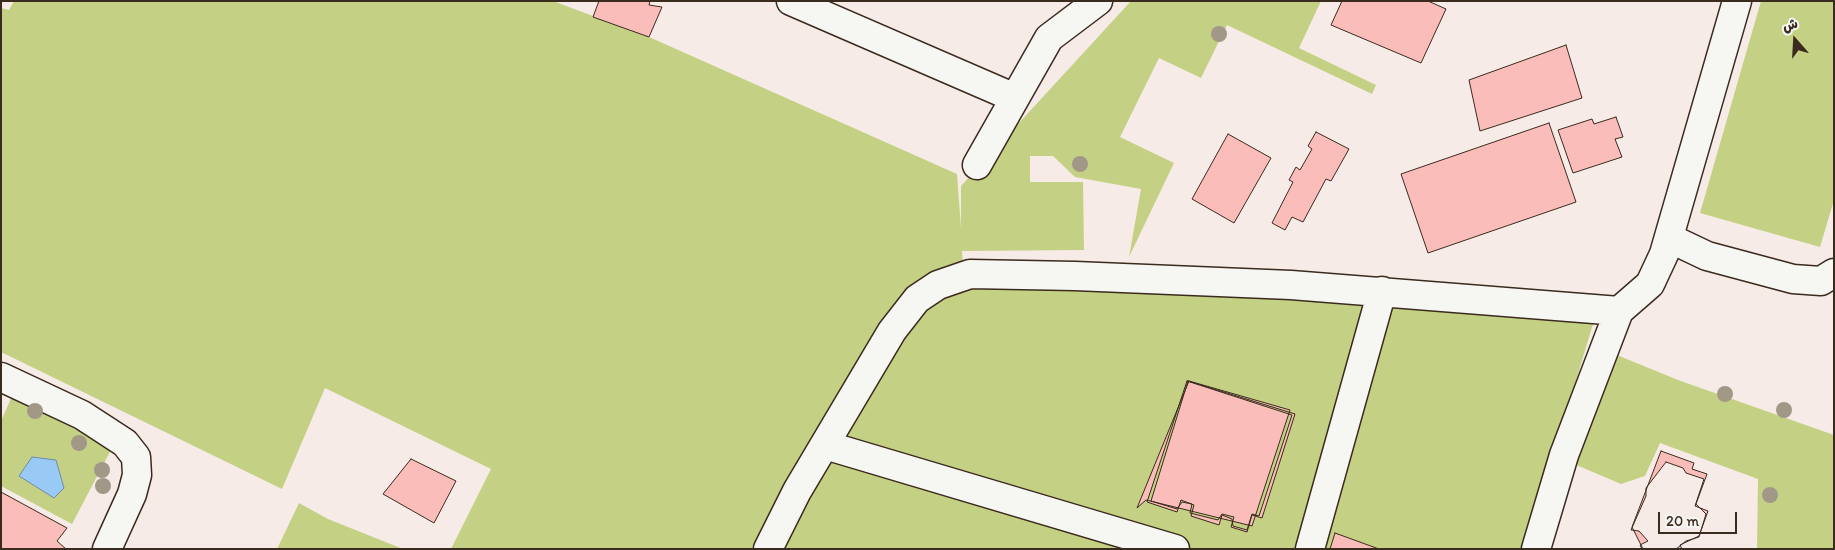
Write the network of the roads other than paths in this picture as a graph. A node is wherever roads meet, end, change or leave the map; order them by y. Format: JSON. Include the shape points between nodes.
{"nodes":[{"id":1,"x":792,"y":1,"type":"edge"},
{"id":2,"x":1098,"y":1,"type":"edge"},
{"id":3,"x":1737,"y":1,"type":"edge"},
{"id":4,"x":1015,"y":98,"type":"junction"},
{"id":5,"x":977,"y":165,"type":"dead end"},
{"id":6,"x":1669,"y":238,"type":"junction"},
{"id":7,"x":1834,"y":273,"type":"edge"},
{"id":8,"x":1382,"y":291,"type":"junction"},
{"id":9,"x":1619,"y":310,"type":"junction"},
{"id":10,"x":1,"y":377,"type":"edge"},
{"id":11,"x":825,"y":445,"type":"junction"},
{"id":12,"x":107,"y":549,"type":"edge"},
{"id":13,"x":768,"y":549,"type":"edge"},
{"id":14,"x":1174,"y":549,"type":"edge"},
{"id":15,"x":1310,"y":549,"type":"edge"},
{"id":16,"x":1536,"y":549,"type":"edge"}],
"edges":[{"from":1,"to":4,"type":"street"},
{"from":2,"to":4,"type":"street","via":[[1049,38]]},
{"from":3,"to":6,"type":"street"},
{"from":4,"to":5,"type":"street"},
{"from":6,"to":7,"type":"street","via":[[1707,256],[1793,279],[1821,281]]},
{"from":6,"to":9,"type":"street","via":[[1650,284]]},
{"from":8,"to":9,"type":"street"},
{"from":8,"to":11,"type":"street","via":[[970,274],[938,285],[917,299],[892,331]]},
{"from":8,"to":15,"type":"street"},
{"from":9,"to":16,"type":"street","via":[[1564,455]]},
{"from":10,"to":12,"type":"street","via":[[82,415],[125,443],[136,457],[137,475],[132,494]]},
{"from":11,"to":13,"type":"street"},
{"from":11,"to":14,"type":"street"}]}
